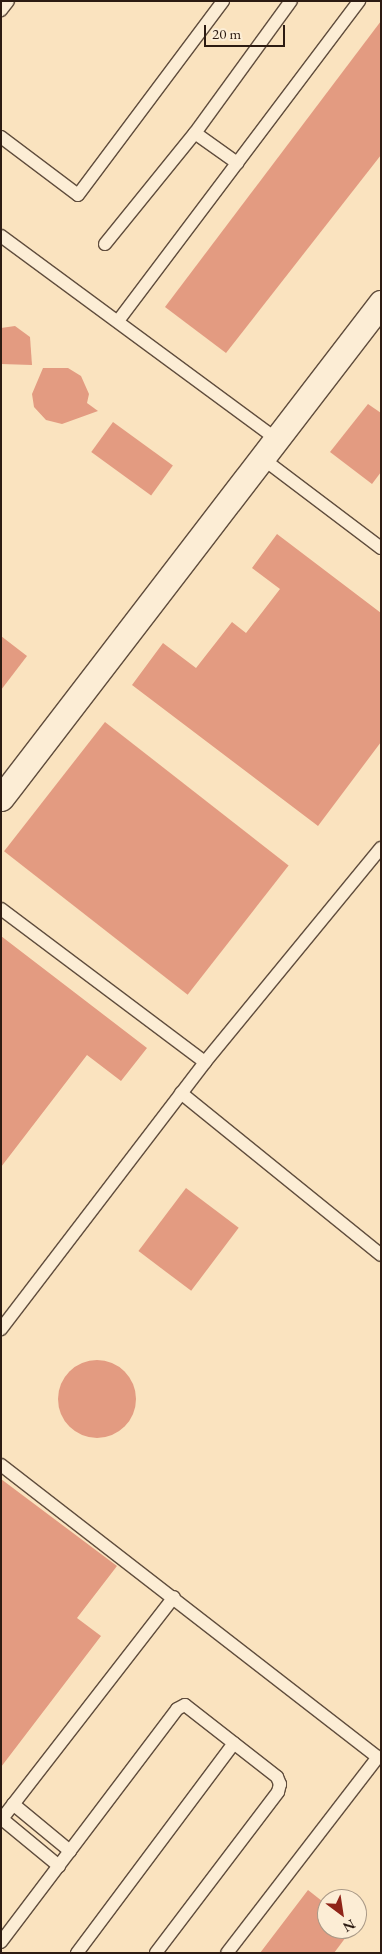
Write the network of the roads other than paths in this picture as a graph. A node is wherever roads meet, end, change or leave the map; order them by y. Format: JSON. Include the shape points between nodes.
{"nodes":[{"id":1,"x":8,"y":1,"type":"edge"},
{"id":2,"x":223,"y":1,"type":"edge"},
{"id":3,"x":292,"y":1,"type":"edge"},
{"id":4,"x":359,"y":1,"type":"edge"},
{"id":5,"x":1,"y":10,"type":"edge"},
{"id":6,"x":195,"y":133,"type":"junction"},
{"id":7,"x":1,"y":137,"type":"edge"},
{"id":8,"x":237,"y":163,"type":"junction"},
{"id":9,"x":1,"y":236,"type":"edge"},
{"id":10,"x":105,"y":244,"type":"dead end"},
{"id":11,"x":381,"y":303,"type":"edge"},
{"id":12,"x":118,"y":321,"type":"junction"},
{"id":13,"x":269,"y":448,"type":"junction"},
{"id":14,"x":381,"y":548,"type":"edge"},
{"id":15,"x":1,"y":798,"type":"edge"},
{"id":16,"x":381,"y":848,"type":"edge"},
{"id":17,"x":1,"y":909,"type":"edge"},
{"id":18,"x":205,"y":1062,"type":"junction"},
{"id":19,"x":181,"y":1093,"type":"junction"},
{"id":20,"x":381,"y":1255,"type":"edge"},
{"id":21,"x":1,"y":1329,"type":"edge"},
{"id":22,"x":1,"y":1465,"type":"edge"},
{"id":23,"x":174,"y":1597,"type":"junction"},
{"id":24,"x":234,"y":1743,"type":"junction"},
{"id":25,"x":379,"y":1755,"type":"edge"},
{"id":26,"x":13,"y":1804,"type":"junction"},
{"id":27,"x":2,"y":1820,"type":"edge"},
{"id":28,"x":70,"y":1851,"type":"junction"},
{"id":29,"x":59,"y":1866,"type":"junction"},
{"id":30,"x":1,"y":1942,"type":"edge"},
{"id":31,"x":78,"y":1953,"type":"edge"},
{"id":32,"x":156,"y":1953,"type":"edge"},
{"id":33,"x":227,"y":1953,"type":"edge"}],
"edges":[{"from":1,"to":5,"type":"lane"},
{"from":2,"to":7,"type":"lane","via":[[78,195]]},
{"from":3,"to":6,"type":"lane"},
{"from":4,"to":8,"type":"lane"},
{"from":6,"to":8,"type":"lane"},
{"from":6,"to":10,"type":"lane"},
{"from":8,"to":12,"type":"lane"},
{"from":9,"to":12,"type":"lane"},
{"from":11,"to":13,"type":"street"},
{"from":12,"to":13,"type":"lane"},
{"from":13,"to":14,"type":"lane"},
{"from":13,"to":15,"type":"street"},
{"from":16,"to":18,"type":"lane"},
{"from":17,"to":18,"type":"lane"},
{"from":18,"to":19,"type":"lane"},
{"from":19,"to":20,"type":"lane"},
{"from":19,"to":21,"type":"lane"},
{"from":22,"to":23,"type":"lane"},
{"from":23,"to":25,"type":"lane"},
{"from":23,"to":26,"type":"lane"},
{"from":24,"to":28,"type":"lane","via":[[184,1705],[177,1709]]},
{"from":24,"to":31,"type":"lane"},
{"from":24,"to":32,"type":"lane","via":[[277,1777],[280,1784],[278,1792]]},
{"from":25,"to":33,"type":"lane"},
{"from":26,"to":27,"type":"lane"},
{"from":26,"to":28,"type":"lane"},
{"from":27,"to":29,"type":"lane"},
{"from":28,"to":29,"type":"lane"},
{"from":29,"to":30,"type":"lane"}]}
